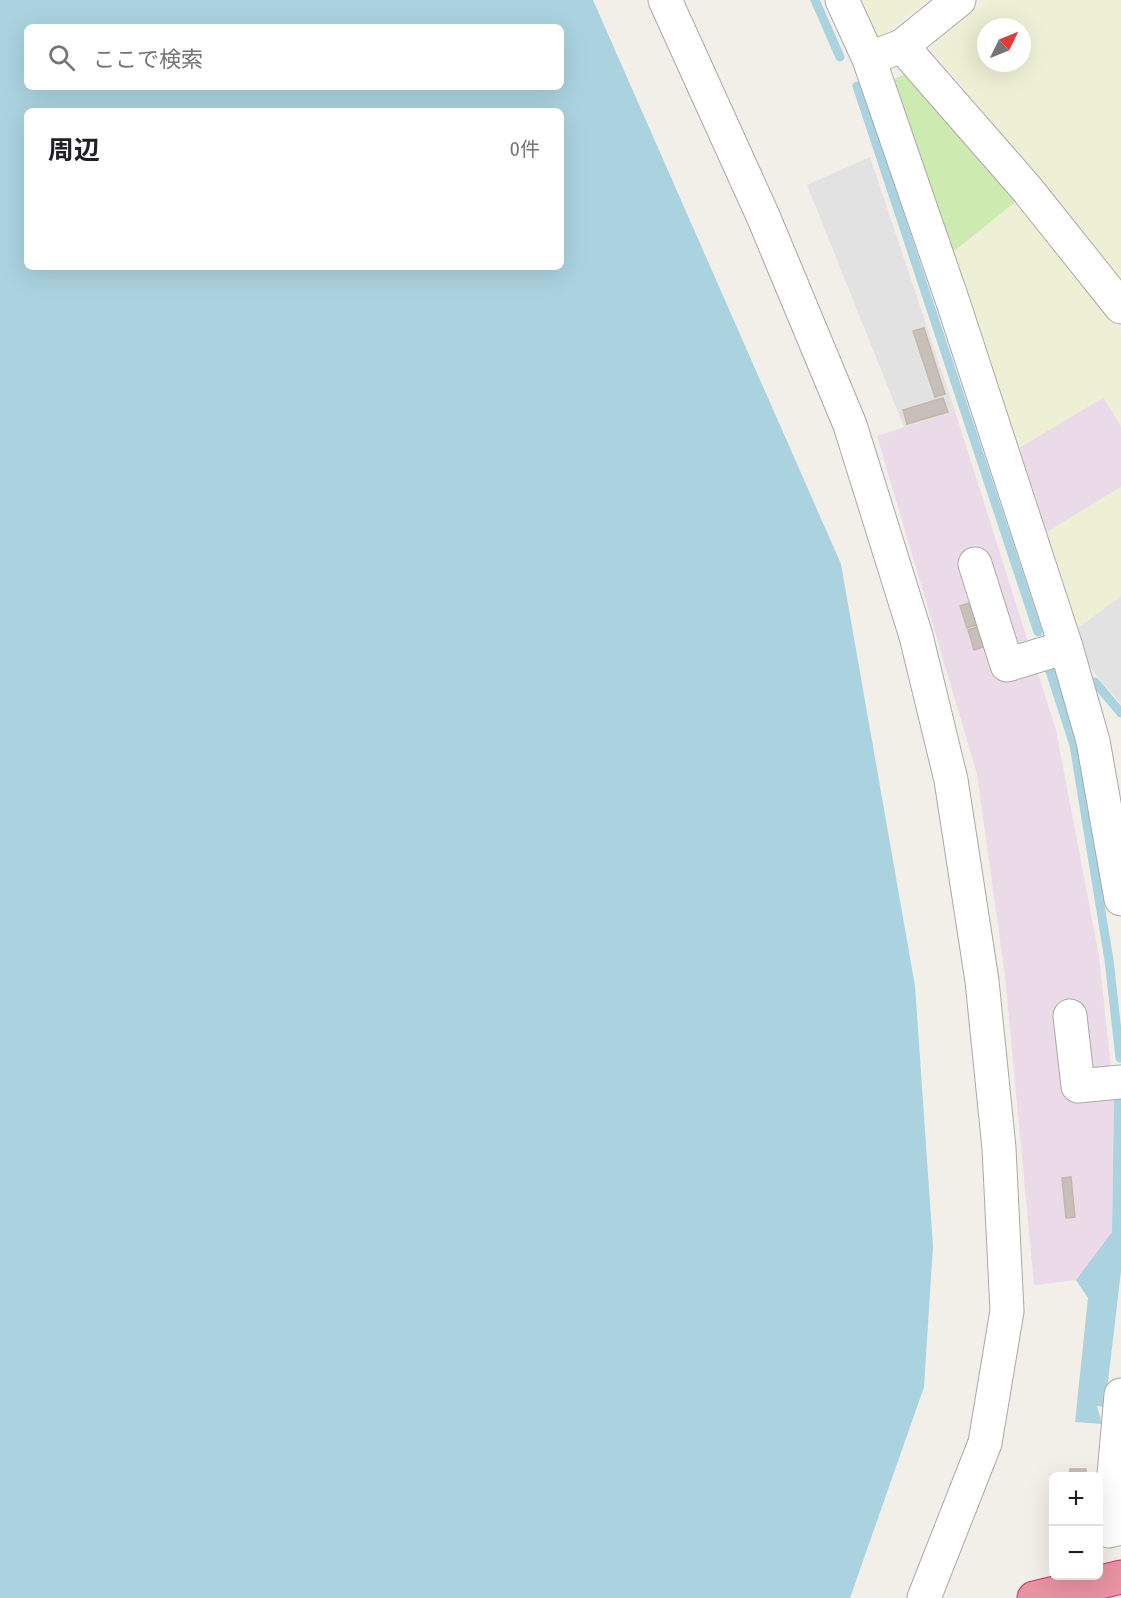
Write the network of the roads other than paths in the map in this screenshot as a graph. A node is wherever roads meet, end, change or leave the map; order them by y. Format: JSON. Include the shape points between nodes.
{"nodes":[{"id":1,"x":665,"y":0,"type":"edge"},
{"id":2,"x":842,"y":0,"type":"edge"},
{"id":3,"x":959,"y":0,"type":"edge"},
{"id":4,"x":902,"y":46,"type":"junction"},
{"id":5,"x":869,"y":59,"type":"junction"},
{"id":6,"x":1121,"y":307,"type":"edge"},
{"id":7,"x":975,"y":564,"type":"dead end"},
{"id":8,"x":1066,"y":646,"type":"junction"},
{"id":9,"x":1121,"y":899,"type":"edge"},
{"id":10,"x":1070,"y":1016,"type":"dead end"},
{"id":11,"x":1121,"y":1082,"type":"edge"},
{"id":12,"x":1121,"y":1395,"type":"edge"},
{"id":13,"x":1121,"y":1528,"type":"edge"},
{"id":14,"x":1121,"y":1577,"type":"edge"},
{"id":15,"x":924,"y":1598,"type":"edge"},
{"id":16,"x":1034,"y":1598,"type":"edge"}],
"edges":[{"from":1,"to":15,"type":"street","via":[[763,216],[850,424],[916,636],[951,780],[982,981],[999,1148],[1006,1311],[985,1443]]},
{"from":2,"to":5,"type":"street"},
{"from":3,"to":4,"type":"street"},
{"from":4,"to":5,"type":"street"},
{"from":4,"to":6,"type":"street","via":[[1026,188]]},
{"from":5,"to":8,"type":"street"},
{"from":7,"to":8,"type":"street","via":[[1007,665]]},
{"from":8,"to":9,"type":"street","via":[[1093,741]]},
{"from":10,"to":11,"type":"street","via":[[1078,1086]]},
{"from":12,"to":13,"type":"street","via":[[1109,1531]]},
{"from":14,"to":16,"type":"highway"}]}
